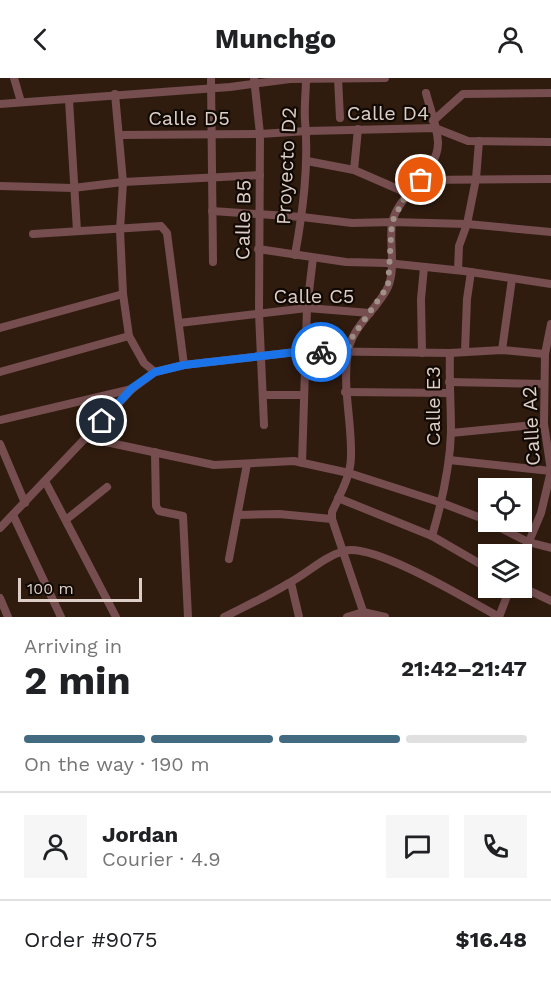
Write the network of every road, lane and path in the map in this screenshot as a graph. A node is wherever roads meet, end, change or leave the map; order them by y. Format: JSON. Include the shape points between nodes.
{"nodes":[{"id":1,"x":14,"y":78,"type":"edge"},
{"id":2,"x":211,"y":78,"type":"edge"},
{"id":3,"x":338,"y":78,"type":"edge"},
{"id":4,"x":384,"y":78,"type":"edge"},
{"id":5,"x":306,"y":79,"type":"edge"},
{"id":6,"x":255,"y":81,"type":"edge"},
{"id":7,"x":211,"y":88,"type":"junction"},
{"id":8,"x":426,"y":93,"type":"dead end"},
{"id":9,"x":551,"y":93,"type":"edge"},
{"id":10,"x":115,"y":94,"type":"junction"},
{"id":11,"x":69,"y":100,"type":"junction"},
{"id":12,"x":21,"y":102,"type":"junction"},
{"id":13,"x":0,"y":104,"type":"edge"},
{"id":14,"x":340,"y":118,"type":"dead end"},
{"id":15,"x":434,"y":124,"type":"junction"},
{"id":16,"x":358,"y":129,"type":"junction"},
{"id":17,"x":307,"y":131,"type":"junction"},
{"id":18,"x":260,"y":134,"type":"junction"},
{"id":19,"x":119,"y":135,"type":"junction"},
{"id":20,"x":212,"y":135,"type":"junction"},
{"id":21,"x":479,"y":141,"type":"junction"},
{"id":22,"x":551,"y":142,"type":"edge"},
{"id":23,"x":307,"y":161,"type":"junction"},
{"id":24,"x":354,"y":170,"type":"junction"},
{"id":25,"x":260,"y":175,"type":"junction"},
{"id":26,"x":212,"y":177,"type":"junction"},
{"id":27,"x":476,"y":179,"type":"junction"},
{"id":28,"x":551,"y":179,"type":"edge"},
{"id":29,"x":421,"y":180,"type":"junction"},
{"id":30,"x":123,"y":182,"type":"junction"},
{"id":31,"x":0,"y":186,"type":"edge"},
{"id":32,"x":73,"y":188,"type":"junction"},
{"id":33,"x":407,"y":193,"type":"junction"},
{"id":34,"x":212,"y":211,"type":"junction"},
{"id":35,"x":260,"y":215,"type":"junction"},
{"id":36,"x":302,"y":217,"type":"junction"},
{"id":37,"x":392,"y":222,"type":"junction"},
{"id":38,"x":467,"y":224,"type":"junction"},
{"id":39,"x":120,"y":230,"type":"junction"},
{"id":40,"x":76,"y":231,"type":"junction"},
{"id":41,"x":551,"y":232,"type":"edge"},
{"id":42,"x":33,"y":234,"type":"dead end"},
{"id":43,"x":258,"y":249,"type":"junction"},
{"id":44,"x":295,"y":255,"type":"junction"},
{"id":45,"x":313,"y":258,"type":"junction"},
{"id":46,"x":213,"y":262,"type":"dead end"},
{"id":47,"x":391,"y":264,"type":"junction"},
{"id":48,"x":424,"y":267,"type":"junction"},
{"id":49,"x":458,"y":270,"type":"junction"},
{"id":50,"x":471,"y":272,"type":"junction"},
{"id":51,"x":512,"y":279,"type":"junction"},
{"id":52,"x":551,"y":284,"type":"edge"},
{"id":53,"x":123,"y":294,"type":"junction"},
{"id":54,"x":307,"y":308,"type":"junction"},
{"id":55,"x":259,"y":313,"type":"junction"},
{"id":56,"x":370,"y":313,"type":"junction"},
{"id":57,"x":179,"y":323,"type":"junction"},
{"id":58,"x":551,"y":324,"type":"edge"},
{"id":59,"x":0,"y":328,"type":"edge"},
{"id":60,"x":129,"y":336,"type":"junction"},
{"id":61,"x":502,"y":350,"type":"junction"},
{"id":62,"x":305,"y":351,"type":"junction"},
{"id":63,"x":465,"y":351,"type":"junction"},
{"id":64,"x":347,"y":353,"type":"junction"},
{"id":65,"x":422,"y":353,"type":"junction"},
{"id":66,"x":450,"y":353,"type":"junction"},
{"id":67,"x":545,"y":354,"type":"junction"},
{"id":68,"x":261,"y":357,"type":"junction"},
{"id":69,"x":184,"y":365,"type":"junction"},
{"id":70,"x":0,"y":372,"type":"edge"},
{"id":71,"x":155,"y":372,"type":"junction"},
{"id":72,"x":449,"y":382,"type":"junction"},
{"id":73,"x":544,"y":384,"type":"junction"},
{"id":74,"x":132,"y":388,"type":"junction"},
{"id":75,"x":345,"y":392,"type":"junction"},
{"id":76,"x":449,"y":393,"type":"junction"},
{"id":77,"x":304,"y":394,"type":"junction"},
{"id":78,"x":263,"y":395,"type":"junction"},
{"id":79,"x":0,"y":420,"type":"edge"},
{"id":80,"x":544,"y":424,"type":"junction"},
{"id":81,"x":264,"y":425,"type":"dead end"},
{"id":82,"x":451,"y":433,"type":"junction"},
{"id":83,"x":87,"y":438,"type":"junction"},
{"id":84,"x":0,"y":444,"type":"edge"},
{"id":85,"x":155,"y":452,"type":"junction"},
{"id":86,"x":448,"y":460,"type":"junction"},
{"id":87,"x":302,"y":463,"type":"junction"},
{"id":88,"x":247,"y":464,"type":"junction"},
{"id":89,"x":551,"y":471,"type":"edge"},
{"id":90,"x":349,"y":473,"type":"junction"},
{"id":91,"x":45,"y":482,"type":"junction"},
{"id":92,"x":107,"y":488,"type":"dead end"},
{"id":93,"x":338,"y":498,"type":"junction"},
{"id":94,"x":25,"y":503,"type":"junction"},
{"id":95,"x":442,"y":503,"type":"junction"},
{"id":96,"x":13,"y":515,"type":"junction"},
{"id":97,"x":238,"y":515,"type":"junction"},
{"id":98,"x":67,"y":519,"type":"junction"},
{"id":99,"x":332,"y":519,"type":"junction"},
{"id":100,"x":0,"y":528,"type":"edge"},
{"id":101,"x":432,"y":536,"type":"junction"},
{"id":102,"x":528,"y":542,"type":"junction"},
{"id":103,"x":551,"y":548,"type":"edge"},
{"id":104,"x":343,"y":551,"type":"junction"},
{"id":105,"x":229,"y":559,"type":"dead end"},
{"id":106,"x":478,"y":563,"type":"edge"},
{"id":107,"x":291,"y":583,"type":"junction"},
{"id":108,"x":532,"y":592,"type":"edge"},
{"id":109,"x":0,"y":598,"type":"edge"},
{"id":110,"x":506,"y":598,"type":"edge"},
{"id":111,"x":551,"y":601,"type":"edge"},
{"id":112,"x":242,"y":613,"type":"edge"},
{"id":113,"x":364,"y":614,"type":"edge"},
{"id":114,"x":8,"y":617,"type":"edge"},
{"id":115,"x":61,"y":617,"type":"edge"},
{"id":116,"x":116,"y":617,"type":"edge"},
{"id":117,"x":188,"y":617,"type":"edge"},
{"id":118,"x":224,"y":617,"type":"edge"},
{"id":119,"x":299,"y":617,"type":"edge"},
{"id":120,"x":347,"y":617,"type":"edge"},
{"id":121,"x":385,"y":617,"type":"edge"},
{"id":122,"x":499,"y":617,"type":"edge"}],
"edges":[{"from":1,"to":12,"type":"street"},
{"from":2,"to":7,"type":"street"},
{"from":3,"to":4,"type":"street"},
{"from":3,"to":5,"type":"street"},
{"from":3,"to":14,"type":"street"},
{"from":5,"to":6,"type":"street"},
{"from":5,"to":17,"type":"street","name":"Proyecto D2"},
{"from":6,"to":7,"type":"street"},
{"from":6,"to":18,"type":"street","name":"Calle B5"},
{"from":7,"to":10,"type":"street"},
{"from":7,"to":20,"type":"street"},
{"from":8,"to":15,"type":"street"},
{"from":9,"to":15,"type":"street","via":[[463,94]]},
{"from":10,"to":11,"type":"street"},
{"from":10,"to":19,"type":"street"},
{"from":11,"to":12,"type":"street"},
{"from":11,"to":32,"type":"street"},
{"from":12,"to":13,"type":"street"},
{"from":15,"to":16,"type":"street","name":"Calle D4"},
{"from":15,"to":21,"type":"street","name":"Calle D4","via":[[468,141]]},
{"from":15,"to":29,"type":"street","via":[[438,144]]},
{"from":16,"to":17,"type":"street","name":"Calle D4"},
{"from":16,"to":24,"type":"street"},
{"from":17,"to":18,"type":"street","name":"Calle D4"},
{"from":17,"to":23,"type":"street","name":"Proyecto D2"},
{"from":18,"to":20,"type":"street","name":"Calle D5"},
{"from":18,"to":25,"type":"street","name":"Calle B5"},
{"from":19,"to":20,"type":"street","name":"Calle D5"},
{"from":19,"to":30,"type":"street"},
{"from":20,"to":26,"type":"street"},
{"from":21,"to":22,"type":"street","name":"Calle D4"},
{"from":21,"to":27,"type":"street"},
{"from":23,"to":24,"type":"street"},
{"from":23,"to":36,"type":"street","name":"Proyecto D2"},
{"from":24,"to":33,"type":"street"},
{"from":25,"to":26,"type":"street"},
{"from":25,"to":35,"type":"street","name":"Calle B5"},
{"from":26,"to":30,"type":"street"},
{"from":26,"to":34,"type":"street"},
{"from":27,"to":28,"type":"street"},
{"from":27,"to":29,"type":"street"},
{"from":27,"to":38,"type":"street"},
{"from":29,"to":33,"type":"street"},
{"from":30,"to":32,"type":"street"},
{"from":30,"to":39,"type":"street"},
{"from":31,"to":32,"type":"street"},
{"from":32,"to":40,"type":"street"},
{"from":33,"to":37,"type":"street"},
{"from":34,"to":35,"type":"street"},
{"from":34,"to":46,"type":"street"},
{"from":35,"to":36,"type":"street"},
{"from":35,"to":43,"type":"street","name":"Calle B5"},
{"from":36,"to":37,"type":"street","via":[[352,224]]},
{"from":36,"to":44,"type":"street","name":"Proyecto D2"},
{"from":37,"to":38,"type":"street"},
{"from":37,"to":47,"type":"street"},
{"from":38,"to":41,"type":"street"},
{"from":38,"to":49,"type":"street","via":[[459,246]]},
{"from":39,"to":40,"type":"street"},
{"from":39,"to":53,"type":"street"},
{"from":39,"to":57,"type":"street","via":[[161,226],[165,229]]},
{"from":40,"to":42,"type":"street"},
{"from":43,"to":44,"type":"street"},
{"from":43,"to":55,"type":"street","name":"Calle B5"},
{"from":44,"to":45,"type":"street"},
{"from":45,"to":47,"type":"street"},
{"from":45,"to":54,"type":"street"},
{"from":47,"to":48,"type":"street"},
{"from":47,"to":56,"type":"street","via":[[388,286]]},
{"from":48,"to":49,"type":"street"},
{"from":48,"to":65,"type":"street"},
{"from":49,"to":50,"type":"street"},
{"from":50,"to":51,"type":"street"},
{"from":50,"to":63,"type":"street"},
{"from":51,"to":52,"type":"street"},
{"from":51,"to":61,"type":"street"},
{"from":53,"to":59,"type":"street"},
{"from":53,"to":60,"type":"street"},
{"from":54,"to":55,"type":"street","name":"Calle C5"},
{"from":54,"to":56,"type":"street","name":"Calle C5"},
{"from":54,"to":62,"type":"street"},
{"from":55,"to":57,"type":"street","name":"Calle C5"},
{"from":55,"to":68,"type":"street","name":"Calle B5"},
{"from":56,"to":64,"type":"street","via":[[351,339]]},
{"from":57,"to":69,"type":"street"},
{"from":58,"to":67,"type":"street","name":"Calle A2"},
{"from":60,"to":70,"type":"street"},
{"from":60,"to":71,"type":"street","via":[[144,363]]},
{"from":61,"to":63,"type":"street"},
{"from":61,"to":67,"type":"street"},
{"from":62,"to":64,"type":"street"},
{"from":62,"to":68,"type":"street"},
{"from":62,"to":77,"type":"street"},
{"from":63,"to":66,"type":"street"},
{"from":64,"to":65,"type":"street"},
{"from":64,"to":75,"type":"street"},
{"from":65,"to":66,"type":"street"},
{"from":66,"to":72,"type":"street","name":"Calle E3"},
{"from":67,"to":73,"type":"street","name":"Calle A2"},
{"from":68,"to":69,"type":"street"},
{"from":68,"to":78,"type":"street","name":"Calle B5"},
{"from":69,"to":71,"type":"street"},
{"from":71,"to":74,"type":"street"},
{"from":72,"to":73,"type":"street"},
{"from":72,"to":76,"type":"street","name":"Calle E3"},
{"from":73,"to":80,"type":"street","name":"Calle A2"},
{"from":74,"to":79,"type":"street"},
{"from":74,"to":83,"type":"street"},
{"from":75,"to":76,"type":"street"},
{"from":75,"to":90,"type":"street"},
{"from":76,"to":82,"type":"street","name":"Calle E3"},
{"from":77,"to":78,"type":"street"},
{"from":77,"to":87,"type":"street"},
{"from":78,"to":81,"type":"street","name":"Calle B5"},
{"from":80,"to":82,"type":"street"},
{"from":80,"to":89,"type":"street","name":"Calle A2"},
{"from":82,"to":86,"type":"street","name":"Calle E3"},
{"from":83,"to":85,"type":"street"},
{"from":83,"to":91,"type":"street"},
{"from":84,"to":94,"type":"street"},
{"from":85,"to":88,"type":"street","via":[[214,465]]},
{"from":85,"to":117,"type":"street","via":[[156,506],[159,511],[183,516]]},
{"from":86,"to":89,"type":"street"},
{"from":86,"to":95,"type":"street","name":"Calle E3"},
{"from":87,"to":88,"type":"street"},
{"from":87,"to":90,"type":"street"},
{"from":88,"to":97,"type":"street"},
{"from":89,"to":102,"type":"street","name":"Calle A2","via":[[541,513]]},
{"from":90,"to":93,"type":"street"},
{"from":90,"to":95,"type":"street"},
{"from":91,"to":94,"type":"street"},
{"from":91,"to":98,"type":"street"},
{"from":92,"to":98,"type":"street"},
{"from":93,"to":99,"type":"street"},
{"from":93,"to":101,"type":"street"},
{"from":94,"to":96,"type":"street"},
{"from":95,"to":101,"type":"street","name":"Calle E3"},
{"from":95,"to":102,"type":"street"},
{"from":96,"to":100,"type":"street"},
{"from":96,"to":115,"type":"street"},
{"from":97,"to":99,"type":"street"},
{"from":97,"to":105,"type":"street"},
{"from":98,"to":116,"type":"street"},
{"from":99,"to":104,"type":"street"},
{"from":101,"to":106,"type":"street"},
{"from":102,"to":103,"type":"street"},
{"from":104,"to":107,"type":"street","via":[[324,559]]},
{"from":104,"to":113,"type":"street"},
{"from":104,"to":122,"type":"street","via":[[361,550],[411,570]]},
{"from":107,"to":112,"type":"street"},
{"from":107,"to":119,"type":"street"},
{"from":108,"to":111,"type":"street"},
{"from":109,"to":114,"type":"street"},
{"from":110,"to":122,"type":"street"},
{"from":112,"to":118,"type":"street"},
{"from":113,"to":120,"type":"street"},
{"from":113,"to":121,"type":"street"}]}
